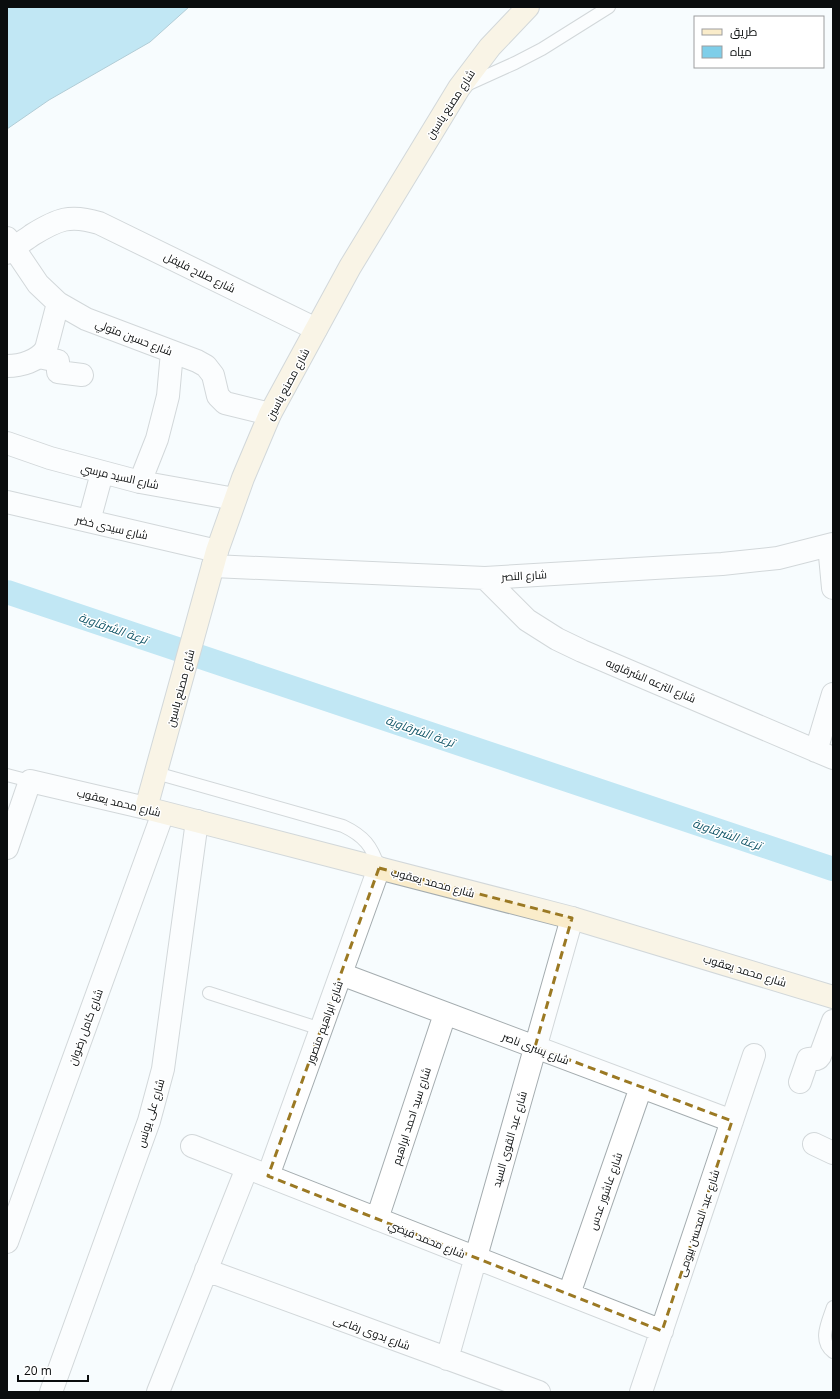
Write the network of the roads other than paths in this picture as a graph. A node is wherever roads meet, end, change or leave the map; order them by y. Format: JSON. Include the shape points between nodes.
{"nodes":[{"id":1,"x":528,"y":7,"type":"edge"},
{"id":2,"x":609,"y":7,"type":"edge"},
{"id":3,"x":459,"y":88,"type":"junction"},
{"id":4,"x":9,"y":246,"type":"edge"},
{"id":5,"x":58,"y":303,"type":"junction"},
{"id":6,"x":316,"y":329,"type":"junction"},
{"id":7,"x":172,"y":352,"type":"junction"},
{"id":8,"x":39,"y":357,"type":"junction"},
{"id":9,"x":7,"y":366,"type":"edge"},
{"id":10,"x":82,"y":375,"type":"dead end"},
{"id":11,"x":270,"y":414,"type":"junction"},
{"id":12,"x":7,"y":443,"type":"edge"},
{"id":13,"x":102,"y":473,"type":"junction"},
{"id":14,"x":140,"y":482,"type":"junction"},
{"id":15,"x":235,"y":498,"type":"junction"},
{"id":16,"x":7,"y":502,"type":"edge"},
{"id":17,"x":89,"y":521,"type":"junction"},
{"id":18,"x":831,"y":545,"type":"edge"},
{"id":19,"x":215,"y":559,"type":"junction"},
{"id":20,"x":485,"y":578,"type":"junction"},
{"id":21,"x":833,"y":588,"type":"edge"},
{"id":22,"x":833,"y":694,"type":"edge"},
{"id":23,"x":824,"y":754,"type":"edge"},
{"id":24,"x":156,"y":773,"type":"junction"},
{"id":25,"x":7,"y":775,"type":"edge"},
{"id":26,"x":30,"y":781,"type":"junction"},
{"id":27,"x":155,"y":811,"type":"junction"},
{"id":28,"x":197,"y":821,"type":"junction"},
{"id":29,"x":7,"y":848,"type":"edge"},
{"id":30,"x":379,"y":868,"type":"junction"},
{"id":31,"x":572,"y":918,"type":"junction"},
{"id":32,"x":341,"y":974,"type":"junction"},
{"id":33,"x":209,"y":993,"type":"dead end"},
{"id":34,"x":833,"y":997,"type":"edge"},
{"id":35,"x":445,"y":1014,"type":"junction"},
{"id":36,"x":833,"y":1021,"type":"edge"},
{"id":37,"x":321,"y":1029,"type":"junction"},
{"id":38,"x":535,"y":1047,"type":"junction"},
{"id":39,"x":754,"y":1055,"type":"dead end"},
{"id":40,"x":800,"y":1082,"type":"dead end"},
{"id":41,"x":641,"y":1087,"type":"junction"},
{"id":42,"x":732,"y":1121,"type":"junction"},
{"id":43,"x":192,"y":1146,"type":"dead end"},
{"id":44,"x":247,"y":1168,"type":"junction"},
{"id":45,"x":268,"y":1176,"type":"junction"},
{"id":46,"x":377,"y":1219,"type":"junction"},
{"id":47,"x":7,"y":1242,"type":"edge"},
{"id":48,"x":476,"y":1258,"type":"junction"},
{"id":49,"x":206,"y":1270,"type":"junction"},
{"id":50,"x":568,"y":1294,"type":"junction"},
{"id":51,"x":833,"y":1307,"type":"edge"},
{"id":52,"x":662,"y":1331,"type":"junction"},
{"id":53,"x":833,"y":1352,"type":"edge"},
{"id":54,"x":447,"y":1359,"type":"junction"},
{"id":55,"x":52,"y":1392,"type":"edge"},
{"id":56,"x":158,"y":1392,"type":"edge"},
{"id":57,"x":539,"y":1392,"type":"edge"},
{"id":58,"x":641,"y":1392,"type":"edge"}],
"edges":[{"from":1,"to":3,"type":"main road","name":"شارع مصنع ياسين","via":[[490,47]]},
{"from":2,"to":3,"type":"lane","via":[[522,60]]},
{"from":3,"to":6,"type":"main road","name":"شارع مصنع ياسين","via":[[354,261]]},
{"from":4,"to":5,"type":"street","name":"شارع حسين متولي","via":[[38,284]]},
{"from":4,"to":6,"type":"street","name":"شارع صلاح فليفل","via":[[50,224],[66,219],[83,218],[99,222]]},
{"from":5,"to":7,"type":"street","name":"شارع حسين متولي","via":[[86,318]]},
{"from":5,"to":8,"type":"street","via":[[46,349]]},
{"from":6,"to":11,"type":"main road","name":"شارع مصنع ياسين"},
{"from":7,"to":11,"type":"street","name":"شارع حسين متولي","via":[[206,366],[213,375],[218,396],[225,403]]},
{"from":7,"to":14,"type":"street","via":[[166,403],[157,439]]},
{"from":8,"to":9,"type":"street"},
{"from":8,"to":10,"type":"street","via":[[58,361],[58,372]]},
{"from":11,"to":15,"type":"main road","name":"شارع مصنع ياسين"},
{"from":12,"to":13,"type":"street","name":"شارع السيد مرسي"},
{"from":13,"to":14,"type":"street","name":"شارع السيد مرسي"},
{"from":13,"to":17,"type":"street"},
{"from":14,"to":15,"type":"street","name":"شارع السيد مرسي"},
{"from":15,"to":19,"type":"main road","name":"شارع مصنع ياسين"},
{"from":16,"to":17,"type":"street","name":"شارع سيدى خضر"},
{"from":17,"to":19,"type":"street","name":"شارع سيدى خضر"},
{"from":18,"to":20,"type":"street","name":"شارع النصر","via":[[778,558],[722,564]]},
{"from":18,"to":21,"type":"street"},
{"from":19,"to":20,"type":"street","name":"شارع النصر"},
{"from":19,"to":24,"type":"main road","name":"شارع مصنع ياسين"},
{"from":20,"to":23,"type":"street","name":"شارع الترعه الشرقاويه","via":[[527,620],[557,639]]},
{"from":22,"to":23,"type":"street"},
{"from":24,"to":27,"type":"main road","name":"شارع مصنع ياسين"},
{"from":24,"to":30,"type":"lane","via":[[343,826],[356,832],[367,842],[375,854]]},
{"from":25,"to":26,"type":"lane"},
{"from":26,"to":27,"type":"street","name":"شارع محمد يعقوب"},
{"from":26,"to":29,"type":"street"},
{"from":27,"to":28,"type":"main road","name":"شارع محمد يعقوب"},
{"from":27,"to":47,"type":"street","name":"شارع كامل رضوان"},
{"from":28,"to":30,"type":"main road","name":"شارع محمد يعقوب"},
{"from":28,"to":55,"type":"street","name":"شارع على يونس","via":[[163,1069],[157,1095]]},
{"from":30,"to":31,"type":"main road","name":"شارع محمد يعقوب"},
{"from":30,"to":32,"type":"street","name":"شارع ابراهيم منصور"},
{"from":31,"to":34,"type":"main road","name":"شارع محمد يعقوب"},
{"from":31,"to":38,"type":"street","name":"شارع عبد القوى السيد"},
{"from":32,"to":35,"type":"street","name":"شارع يسرى ناصر"},
{"from":32,"to":37,"type":"street","name":"شارع ابراهيم منصور"},
{"from":33,"to":37,"type":"lane"},
{"from":35,"to":38,"type":"street","name":"شارع يسرى ناصر"},
{"from":35,"to":46,"type":"street","name":"شارع سيد احمد ابراهيم"},
{"from":36,"to":40,"type":"street","via":[[820,1056],[814,1060],[808,1059]]},
{"from":37,"to":45,"type":"street","name":"شارع ابراهيم منصور"},
{"from":38,"to":41,"type":"street","name":"شارع يسرى ناصر"},
{"from":38,"to":48,"type":"street","name":"شارع عبد القوى السيد"},
{"from":39,"to":42,"type":"street","name":"شارع عبد المحسن بيومى"},
{"from":41,"to":42,"type":"street","name":"شارع يسرى ناصر"},
{"from":41,"to":50,"type":"street","name":"شارع عاشور عدس"},
{"from":42,"to":52,"type":"street","name":"شارع عبد المحسن بيومى"},
{"from":43,"to":44,"type":"street","name":"شارع محمد فيضي"},
{"from":44,"to":45,"type":"street","name":"شارع محمد فيضي"},
{"from":44,"to":49,"type":"street"},
{"from":45,"to":46,"type":"street","name":"شارع محمد فيضي"},
{"from":46,"to":48,"type":"street","name":"شارع محمد فيضي"},
{"from":48,"to":50,"type":"street","name":"شارع محمد فيضي"},
{"from":48,"to":54,"type":"street","name":"شارع عبد القوى السيد"},
{"from":49,"to":54,"type":"street","name":"شارع بدوى رفاعى"},
{"from":49,"to":56,"type":"street"},
{"from":50,"to":52,"type":"street","name":"شارع محمد فيضي"},
{"from":51,"to":53,"type":"lane","via":[[825,1335],[828,1347]]},
{"from":52,"to":58,"type":"street","name":"شارع عبد المحسن بيومى"},
{"from":54,"to":57,"type":"street","name":"شارع بدوى رفاعى"}]}
